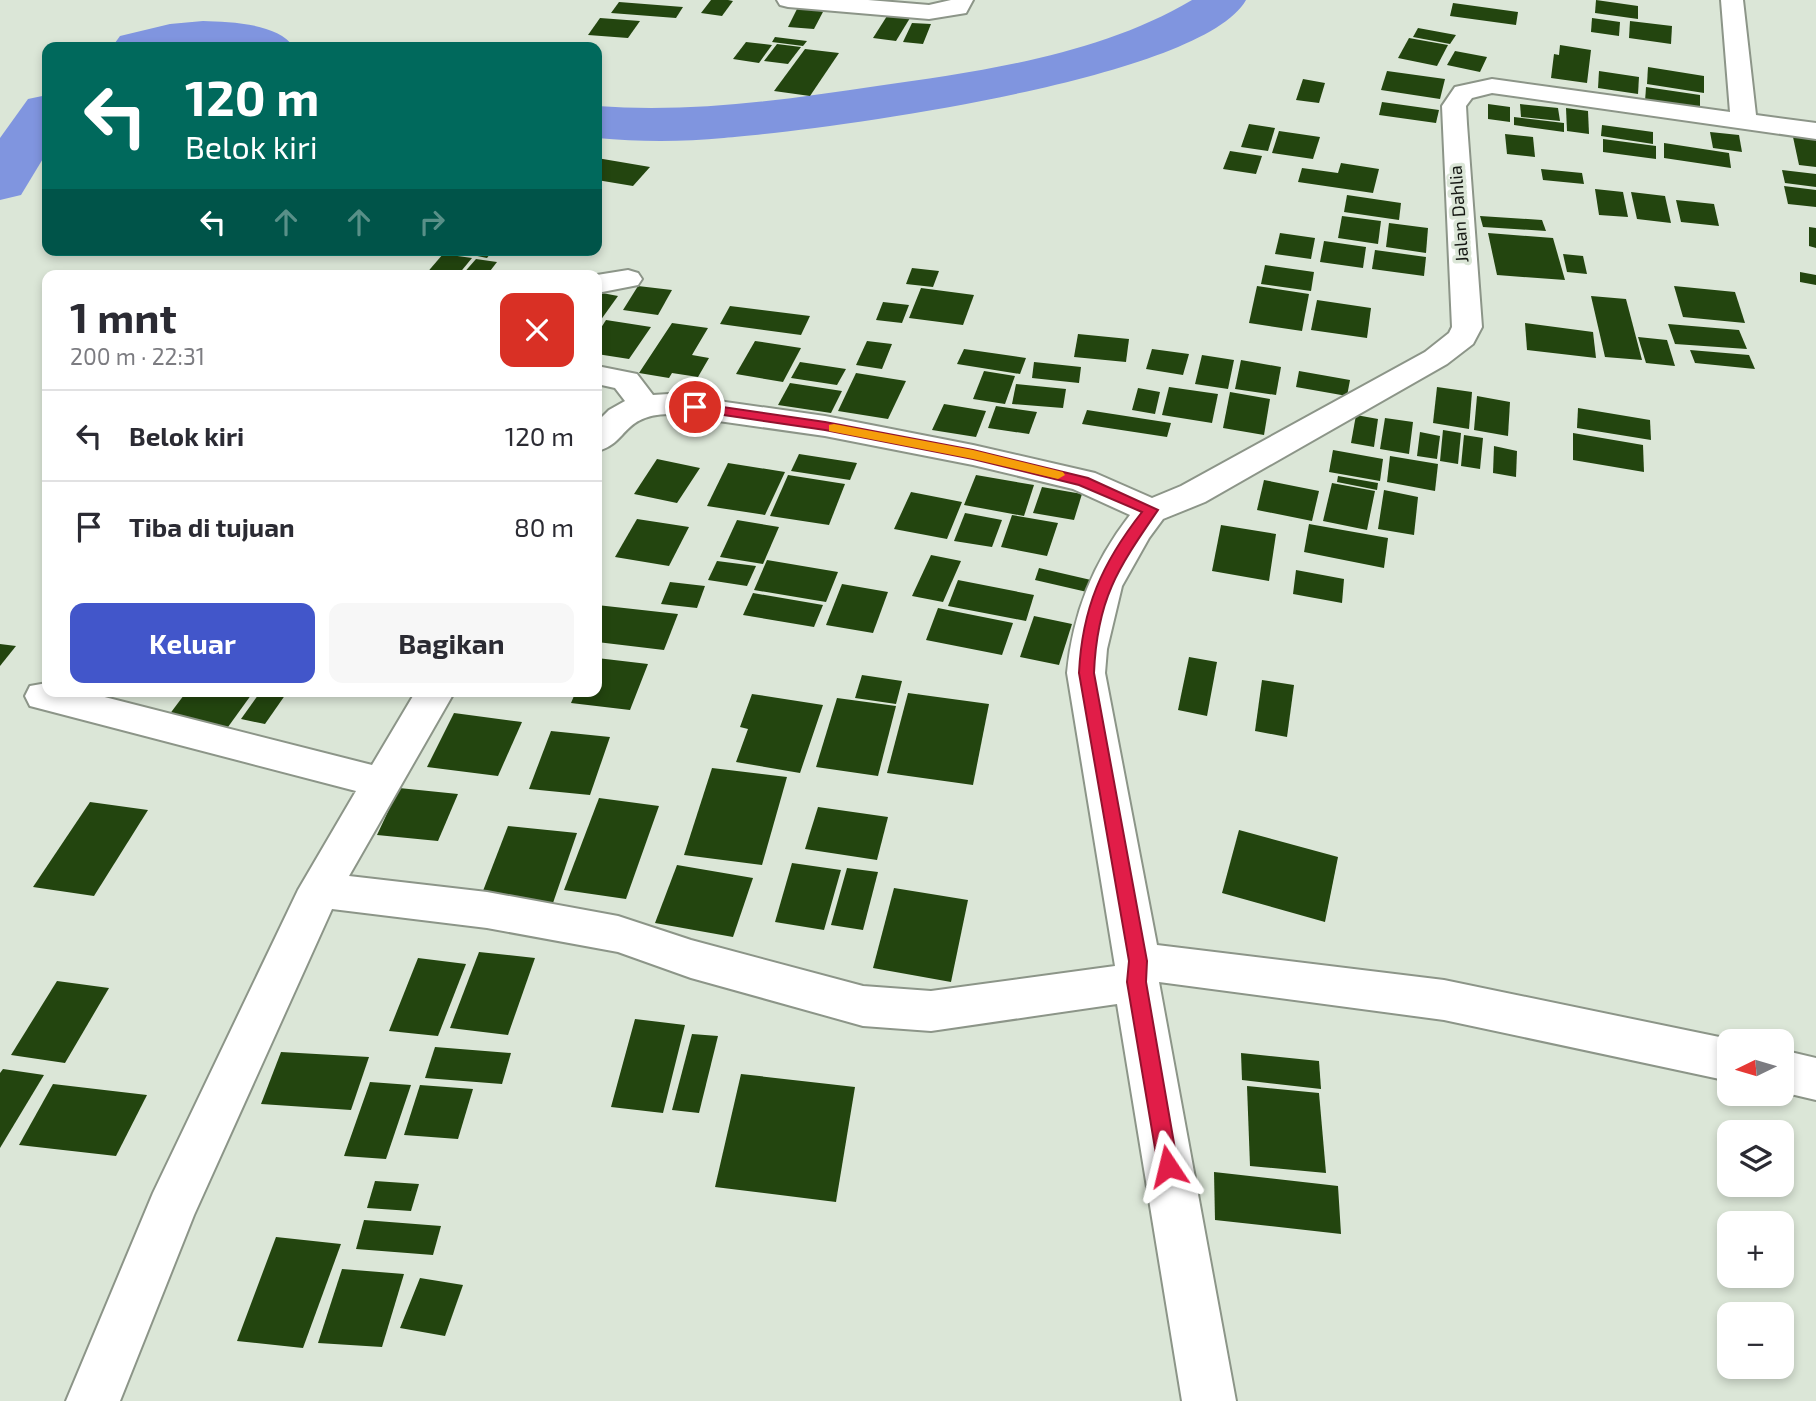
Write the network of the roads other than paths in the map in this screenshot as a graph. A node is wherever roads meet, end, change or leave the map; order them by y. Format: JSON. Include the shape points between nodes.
{"nodes":[{"id":1,"x":788,"y":0,"type":"edge"},
{"id":2,"x":962,"y":0,"type":"edge"},
{"id":3,"x":1732,"y":0,"type":"edge"},
{"id":4,"x":1744,"y":123,"type":"junction"},
{"id":5,"x":1816,"y":131,"type":"edge"},
{"id":6,"x":628,"y":279,"type":"dead end"},
{"id":7,"x":602,"y":283,"type":"edge"},
{"id":8,"x":602,"y":376,"type":"edge"},
{"id":9,"x":643,"y":404,"type":"junction"},
{"id":10,"x":602,"y":435,"type":"edge"},
{"id":11,"x":1150,"y":510,"type":"junction"},
{"id":12,"x":48,"y":697,"type":"edge"},
{"id":13,"x":433,"y":697,"type":"edge"},
{"id":14,"x":384,"y":783,"type":"junction"},
{"id":15,"x":319,"y":890,"type":"junction"},
{"id":16,"x":1137,"y":972,"type":"junction"},
{"id":17,"x":1717,"y":1057,"type":"edge"},
{"id":18,"x":1794,"y":1074,"type":"edge"},
{"id":19,"x":1816,"y":1079,"type":"edge"},
{"id":20,"x":93,"y":1401,"type":"edge"},
{"id":21,"x":1209,"y":1401,"type":"edge"}],
"edges":[{"from":1,"to":2,"type":"street","via":[[929,12],[958,8]]},
{"from":3,"to":4,"type":"street"},
{"from":4,"to":5,"type":"street","name":"Jalan Dahlia"},
{"from":4,"to":11,"type":"street","name":"Jalan Dahlia","via":[[1492,86],[1464,92],[1454,106],[1467,327],[1462,338],[1436,358],[1194,494]]},
{"from":6,"to":7,"type":"street"},
{"from":8,"to":9,"type":"street","via":[[626,381]]},
{"from":9,"to":10,"type":"street","via":[[620,415]]},
{"from":9,"to":11,"type":"street","via":[[825,426],[973,455],[1083,481]]},
{"from":11,"to":16,"type":"street","via":[[1099,595],[1088,636],[1086,673]]},
{"from":12,"to":14,"type":"street"},
{"from":13,"to":14,"type":"street"},
{"from":14,"to":15,"type":"street"},
{"from":15,"to":16,"type":"street","via":[[487,910],[618,934],[863,1006],[931,1011]]},
{"from":15,"to":20,"type":"street","via":[[171,1210]]},
{"from":16,"to":17,"type":"street","via":[[1444,1000]]},
{"from":16,"to":21,"type":"street"},
{"from":18,"to":19,"type":"street"}]}
